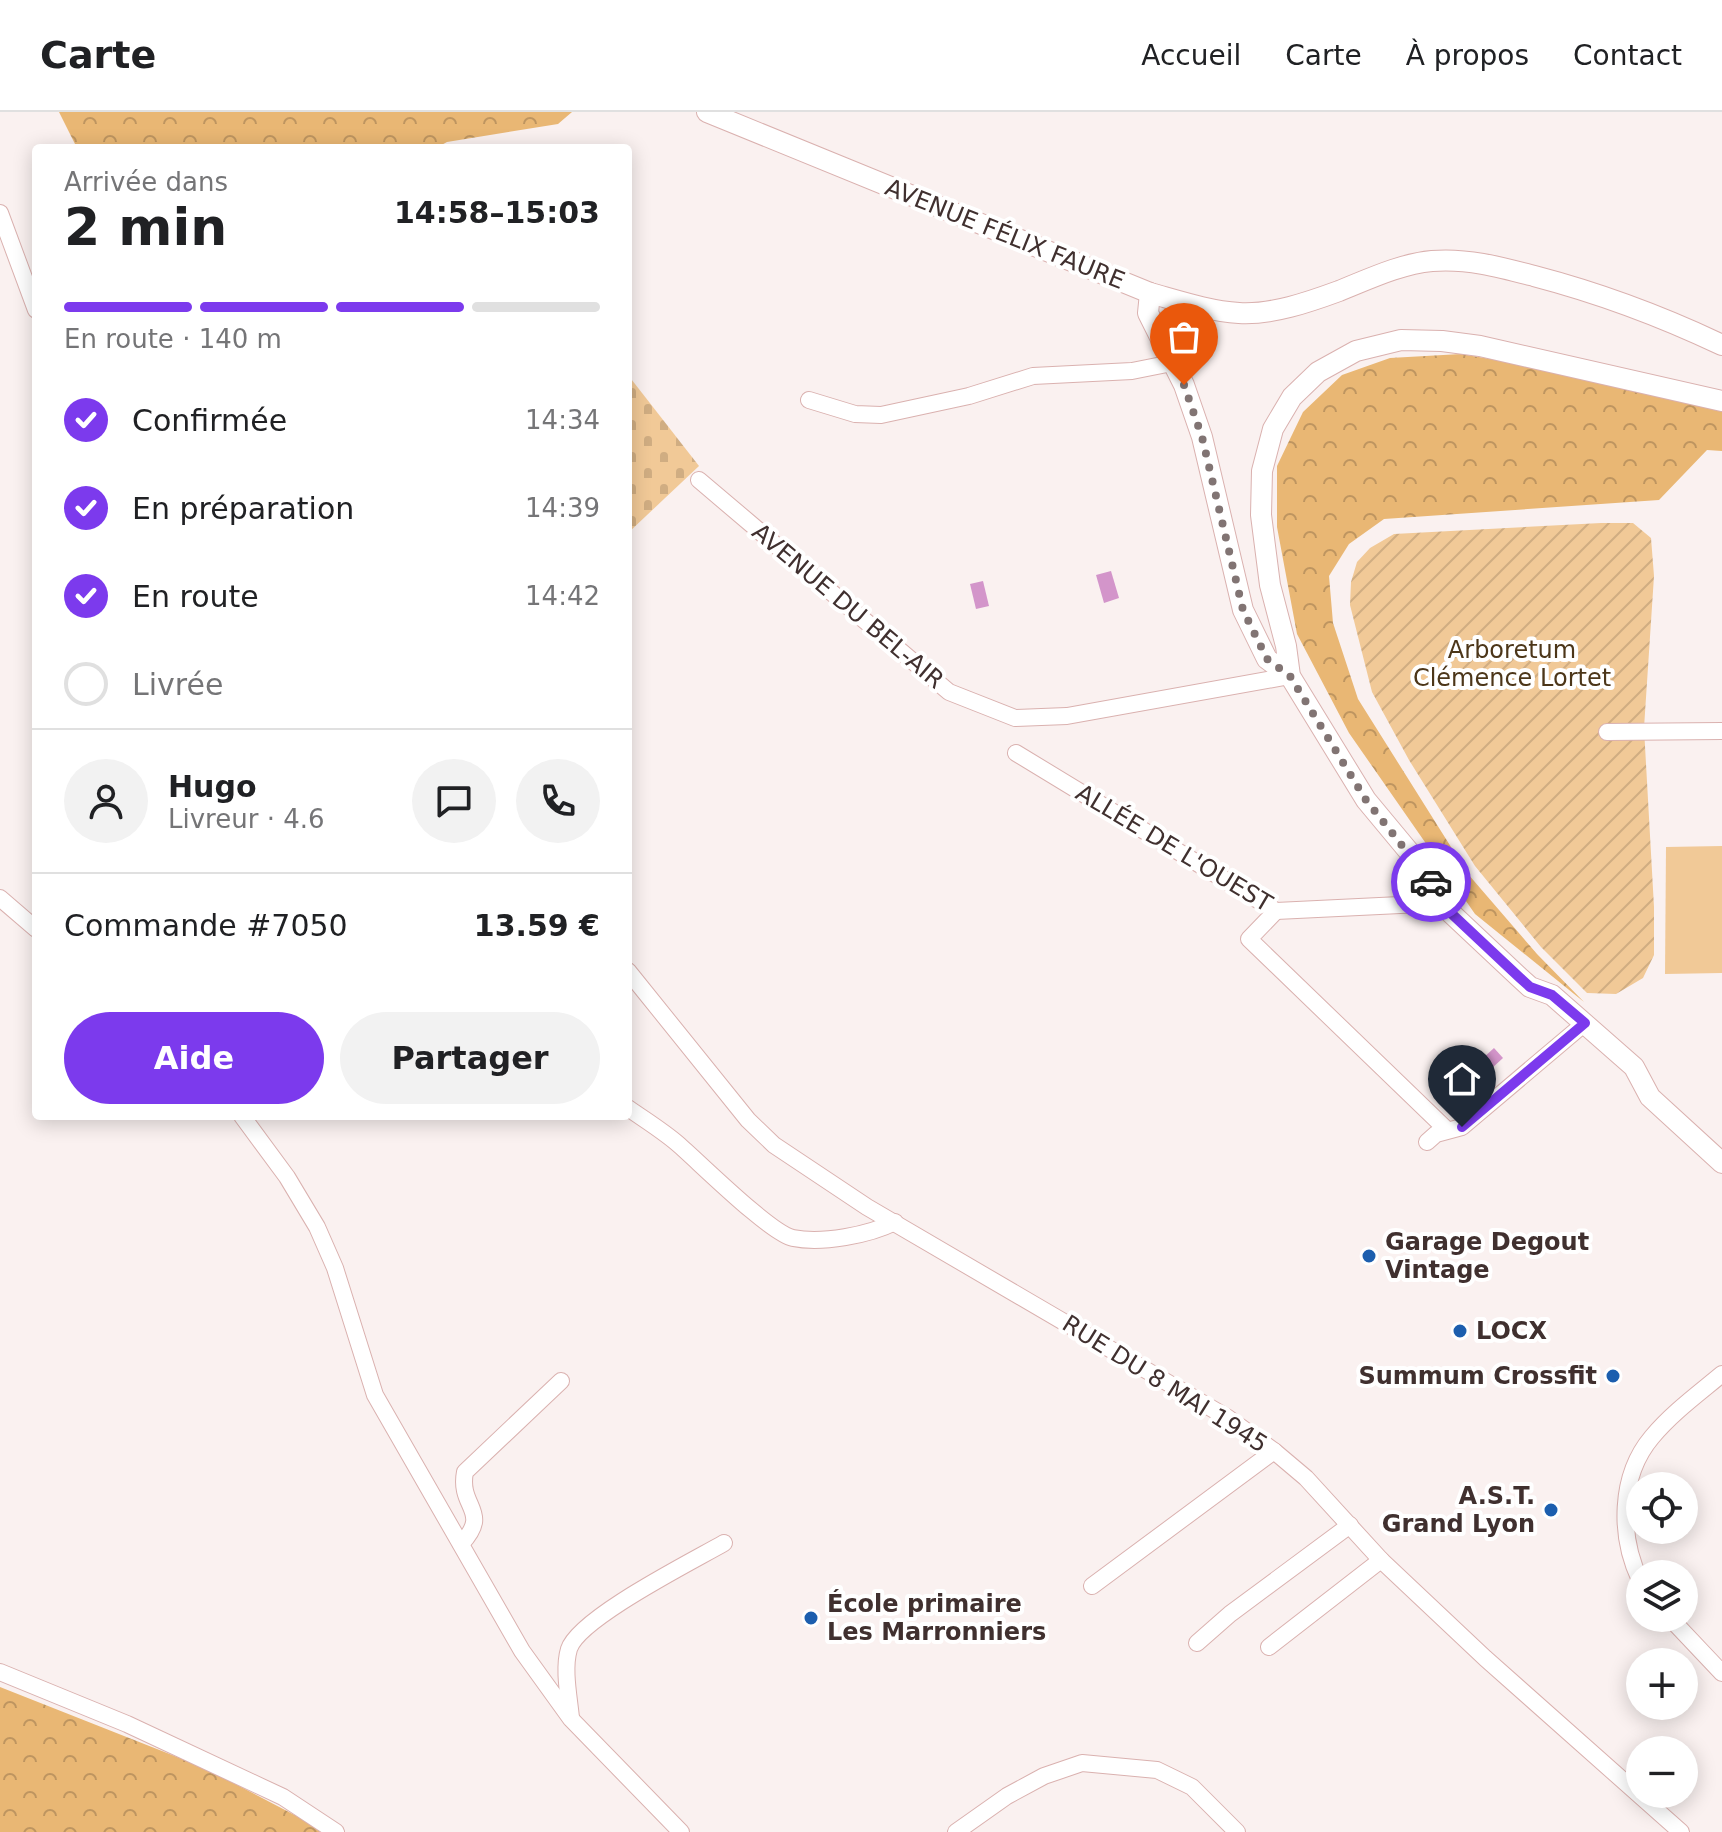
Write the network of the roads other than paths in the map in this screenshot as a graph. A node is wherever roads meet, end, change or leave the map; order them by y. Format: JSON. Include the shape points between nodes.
{"nodes":[{"id":1,"x":707,"y":112,"type":"edge"},
{"id":2,"x":0,"y":213,"type":"edge"},
{"id":3,"x":1150,"y":293,"type":"junction"},
{"id":4,"x":32,"y":299,"type":"edge"},
{"id":5,"x":1722,"y":345,"type":"edge"},
{"id":6,"x":1172,"y":363,"type":"junction"},
{"id":7,"x":809,"y":400,"type":"dead end"},
{"id":8,"x":1722,"y":401,"type":"edge"},
{"id":9,"x":699,"y":480,"type":"dead end"},
{"id":10,"x":1253,"y":631,"type":"junction"},
{"id":11,"x":1286,"y":646,"type":"junction"},
{"id":12,"x":1290,"y":676,"type":"junction"},
{"id":13,"x":1722,"y":731,"type":"edge"},
{"id":14,"x":1607,"y":732,"type":"dead end"},
{"id":15,"x":1016,"y":753,"type":"dead end"},
{"id":16,"x":0,"y":898,"type":"edge"},
{"id":17,"x":1437,"y":900,"type":"junction"},
{"id":18,"x":1276,"y":911,"type":"junction"},
{"id":19,"x":32,"y":926,"type":"edge"},
{"id":20,"x":632,"y":976,"type":"edge"},
{"id":21,"x":1585,"y":1023,"type":"junction"},
{"id":22,"x":632,"y":1111,"type":"edge"},
{"id":23,"x":245,"y":1120,"type":"edge"},
{"id":24,"x":1447,"y":1130,"type":"junction"},
{"id":25,"x":1427,"y":1142,"type":"dead end"},
{"id":26,"x":1722,"y":1163,"type":"edge"},
{"id":27,"x":895,"y":1222,"type":"junction"},
{"id":28,"x":1722,"y":1374,"type":"edge"},
{"id":29,"x":561,"y":1381,"type":"dead end"},
{"id":30,"x":1274,"y":1451,"type":"junction"},
{"id":31,"x":1350,"y":1525,"type":"junction"},
{"id":32,"x":724,"y":1543,"type":"dead end"},
{"id":33,"x":461,"y":1544,"type":"junction"},
{"id":34,"x":1381,"y":1560,"type":"junction"},
{"id":35,"x":1633,"y":1560,"type":"edge"},
{"id":36,"x":1092,"y":1586,"type":"dead end"},
{"id":37,"x":1683,"y":1632,"type":"edge"},
{"id":38,"x":1197,"y":1643,"type":"dead end"},
{"id":39,"x":1269,"y":1647,"type":"dead end"},
{"id":40,"x":0,"y":1672,"type":"edge"},
{"id":41,"x":1722,"y":1673,"type":"edge"},
{"id":42,"x":571,"y":1719,"type":"junction"},
{"id":43,"x":336,"y":1832,"type":"edge"},
{"id":44,"x":681,"y":1832,"type":"edge"},
{"id":45,"x":956,"y":1832,"type":"edge"},
{"id":46,"x":1237,"y":1832,"type":"edge"},
{"id":47,"x":1681,"y":1832,"type":"edge"}],
"edges":[{"from":1,"to":3,"type":"street","name":"AVENUE FÉLIX FAURE"},
{"from":2,"to":4,"type":"street"},
{"from":3,"to":5,"type":"street","name":"AVENUE FÉLIX FAURE","via":[[1241,313],[1279,309],[1405,266],[1460,260],[1587,289]]},
{"from":3,"to":6,"type":"street","via":[[1148,313]]},
{"from":6,"to":7,"type":"street","via":[[1132,371],[1033,376],[881,415],[855,414]]},
{"from":6,"to":10,"type":"street","via":[[1202,437],[1243,610]]},
{"from":8,"to":11,"type":"street","via":[[1442,341],[1401,340],[1356,351],[1318,372],[1292,397],[1273,429],[1262,471],[1261,515],[1270,585]]},
{"from":9,"to":12,"type":"street","name":"AVENUE DU BEL-AIR","via":[[949,692],[1015,718],[1067,716]]},
{"from":10,"to":11,"type":"street"},
{"from":10,"to":12,"type":"street","via":[[1267,659]]},
{"from":11,"to":12,"type":"street"},
{"from":12,"to":17,"type":"street","via":[[1366,800],[1430,877]]},
{"from":13,"to":14,"type":"street"},
{"from":15,"to":18,"type":"street","name":"ALLÉE DE L'OUEST"},
{"from":16,"to":19,"type":"street"},
{"from":17,"to":18,"type":"street","name":"ALLÉE DE L'OUEST"},
{"from":17,"to":21,"type":"street","via":[[1530,987],[1552,995]]},
{"from":18,"to":24,"type":"street","via":[[1249,939]]},
{"from":20,"to":27,"type":"street","name":"RUE DU 8 MAI 1945","via":[[765,1136]]},
{"from":21,"to":24,"type":"street","via":[[1462,1127]]},
{"from":21,"to":26,"type":"street","via":[[1634,1067],[1650,1097]]},
{"from":22,"to":27,"type":"street","via":[[791,1238],[875,1233]]},
{"from":23,"to":33,"type":"street","via":[[317,1227],[375,1395]]},
{"from":24,"to":25,"type":"street"},
{"from":27,"to":30,"type":"street","name":"RUE DU 8 MAI 1945","via":[[1228,1418]]},
{"from":28,"to":35,"type":"street","via":[[1650,1439],[1638,1460],[1625,1512]]},
{"from":29,"to":33,"type":"street","via":[[465,1472],[462,1486],[475,1518]]},
{"from":30,"to":31,"type":"street","name":"RUE DU 8 MAI 1945"},
{"from":30,"to":36,"type":"street"},
{"from":31,"to":34,"type":"street","name":"RUE DU 8 MAI 1945"},
{"from":31,"to":38,"type":"street"},
{"from":32,"to":42,"type":"street","via":[[580,1633],[569,1648]]},
{"from":33,"to":42,"type":"street","via":[[522,1651]]},
{"from":34,"to":39,"type":"street"},
{"from":34,"to":47,"type":"street","name":"RUE DU 8 MAI 1945"},
{"from":37,"to":41,"type":"street"},
{"from":40,"to":43,"type":"street","via":[[283,1797]]},
{"from":42,"to":44,"type":"street"},
{"from":45,"to":46,"type":"street","via":[[1007,1796],[1082,1763],[1157,1770],[1192,1787]]}]}
